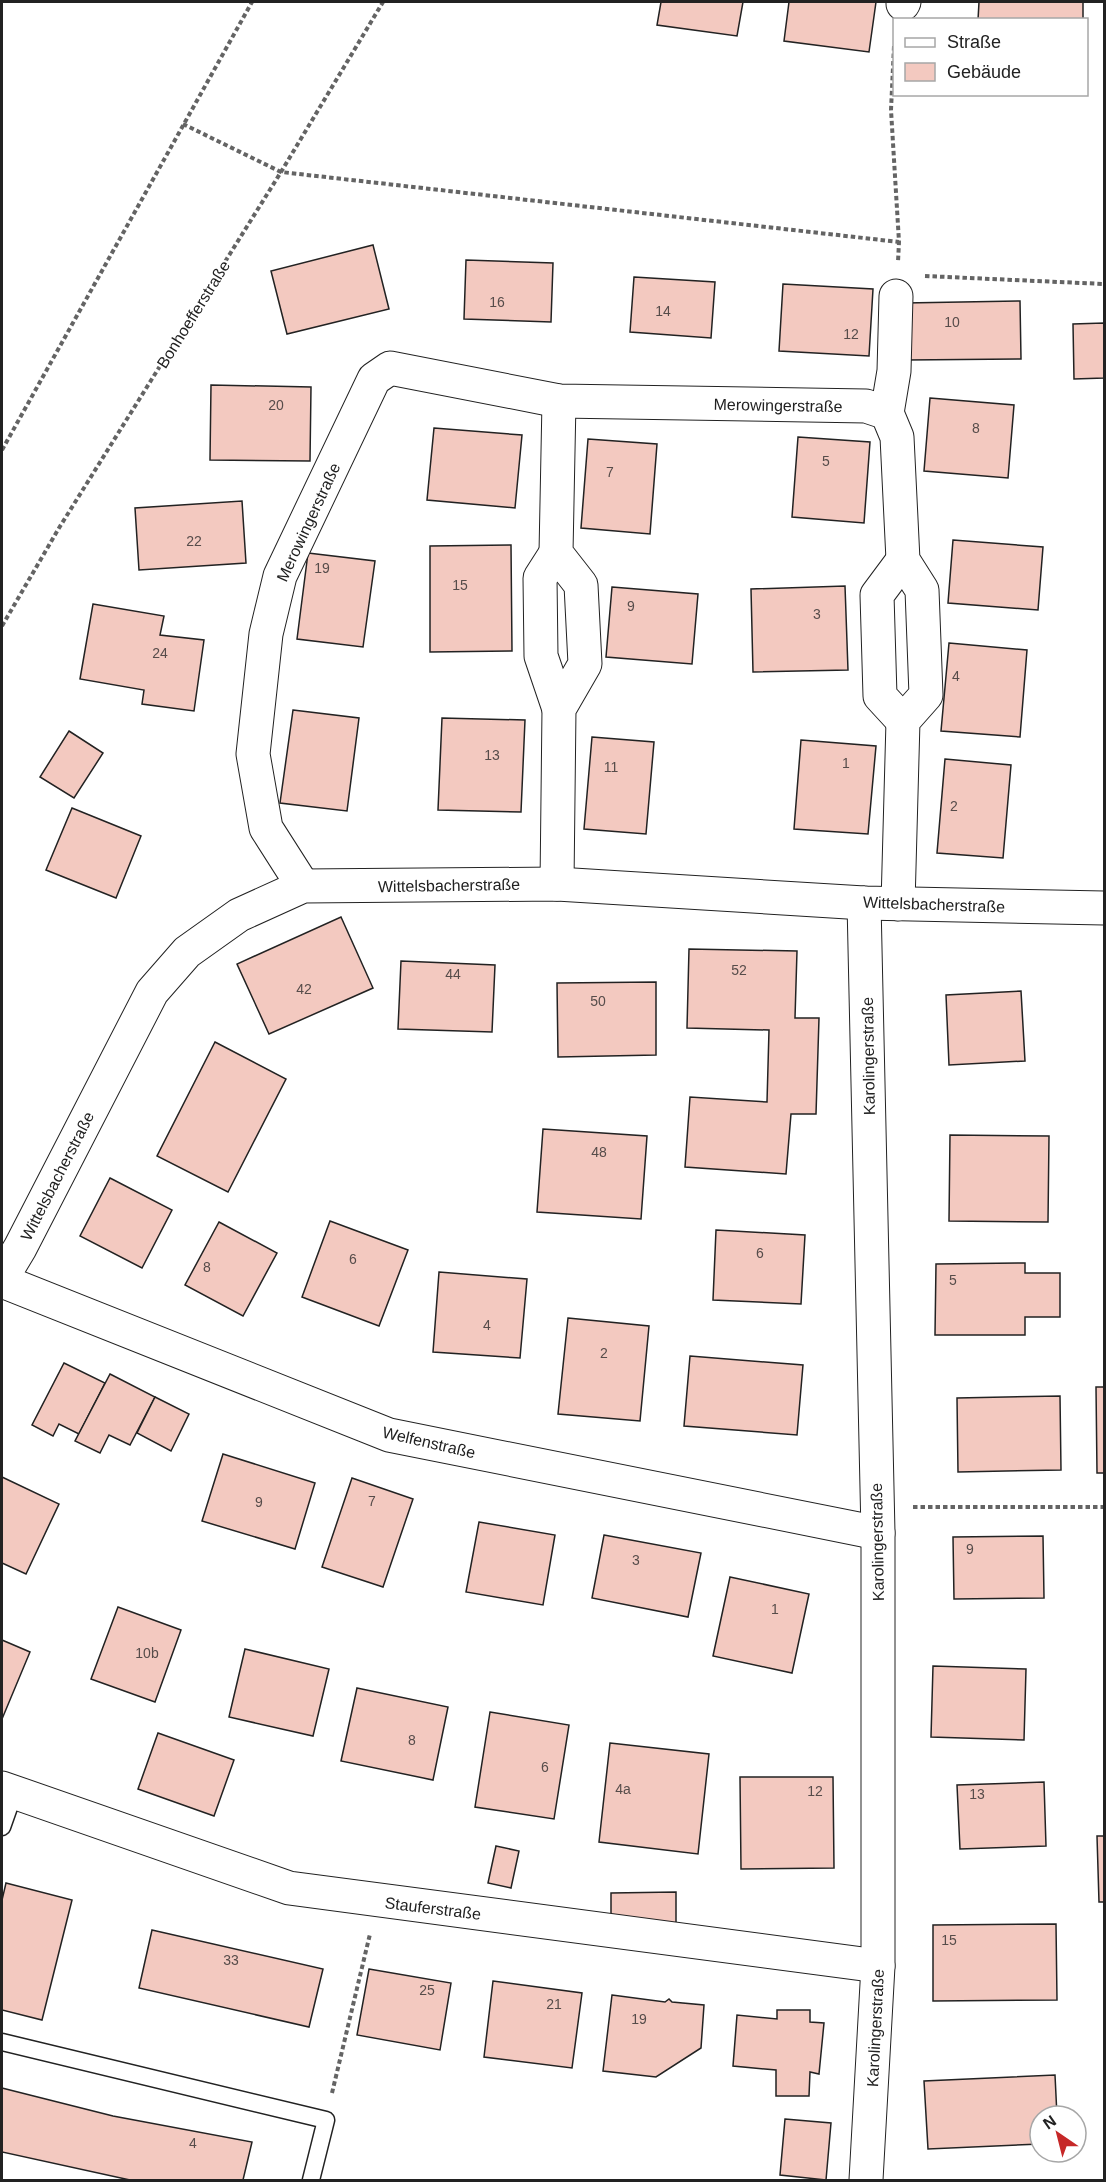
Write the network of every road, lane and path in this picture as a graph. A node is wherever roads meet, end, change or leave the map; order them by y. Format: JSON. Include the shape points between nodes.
{"nodes":[{"id":1,"x":252,"y":2,"type":"edge"},
{"id":2,"x":383,"y":2,"type":"edge"},
{"id":3,"x":893,"y":67,"type":"edge"},
{"id":4,"x":183,"y":124,"type":"junction"},
{"id":5,"x":281,"y":172,"type":"junction"},
{"id":6,"x":899,"y":242,"type":"junction"},
{"id":7,"x":1104,"y":284,"type":"edge"},
{"id":8,"x":897,"y":285,"type":"junction"},
{"id":9,"x":559,"y":401,"type":"junction"},
{"id":10,"x":887,"y":412,"type":"junction"},
{"id":11,"x":2,"y":450,"type":"edge"},
{"id":12,"x":556,"y":553,"type":"junction"},
{"id":13,"x":903,"y":560,"type":"junction"},
{"id":14,"x":2,"y":626,"type":"edge"},
{"id":15,"x":559,"y":709,"type":"junction"},
{"id":16,"x":903,"y":721,"type":"junction"},
{"id":17,"x":557,"y":884,"type":"junction"},
{"id":18,"x":303,"y":886,"type":"junction"},
{"id":19,"x":864,"y":903,"type":"junction"},
{"id":20,"x":898,"y":904,"type":"junction"},
{"id":21,"x":1104,"y":909,"type":"edge"},
{"id":22,"x":2,"y":1280,"type":"edge"},
{"id":23,"x":1104,"y":1507,"type":"edge"},
{"id":24,"x":877,"y":1521,"type":"junction"},
{"id":25,"x":8,"y":1791,"type":"edge"},
{"id":26,"x":2,"y":1827,"type":"edge"},
{"id":27,"x":378,"y":1901,"type":"junction"},
{"id":28,"x":878,"y":1966,"type":"junction"},
{"id":29,"x":2,"y":2042,"type":"edge"},
{"id":30,"x":326,"y":2120,"type":"junction"},
{"id":31,"x":311,"y":2181,"type":"edge"},
{"id":32,"x":866,"y":2181,"type":"edge"}],
"edges":[{"from":1,"to":4,"type":"path"},
{"from":2,"to":5,"type":"path","name":"Bonhoefferstraße"},
{"from":3,"to":6,"type":"path","via":[[891,110]]},
{"from":4,"to":5,"type":"path"},
{"from":4,"to":11,"type":"path"},
{"from":5,"to":6,"type":"path"},
{"from":5,"to":14,"type":"path","name":"Bonhoefferstraße"},
{"from":6,"to":8,"type":"path"},
{"from":7,"to":8,"type":"path"},
{"from":8,"to":10,"type":"street","via":[[894,371]]},
{"from":9,"to":10,"type":"street","name":"Merowingerstraße","via":[[866,406]]},
{"from":9,"to":12,"type":"street"},
{"from":9,"to":18,"type":"street","name":"Merowingerstraße","via":[[390,368],[374,379],[280,576],[266,634],[253,754],[267,828]]},
{"from":10,"to":13,"type":"street","via":[[897,437]]},
{"from":12,"to":15,"type":"street","via":[[540,578],[541,656]]},
{"from":12,"to":15,"type":"street","via":[[581,585],[585,664]]},
{"from":13,"to":16,"type":"street","via":[[922,590],[926,695]]},
{"from":13,"to":16,"type":"street","via":[[877,595],[880,696]]},
{"from":15,"to":17,"type":"street"},
{"from":16,"to":20,"type":"street"},
{"from":17,"to":18,"type":"street","name":"Wittelsbacherstraße"},
{"from":17,"to":19,"type":"street","name":"Wittelsbacherstraße"},
{"from":18,"to":22,"type":"street","name":"Wittelsbacherstraße","via":[[239,915],[187,952],[152,992]]},
{"from":19,"to":20,"type":"street","name":"Wittelsbacherstraße"},
{"from":19,"to":24,"type":"street","name":"Karolingerstraße"},
{"from":20,"to":21,"type":"street","name":"Wittelsbacherstraße"},
{"from":22,"to":24,"type":"street","name":"Welfenstraße","via":[[389,1435]]},
{"from":23,"to":24,"type":"path","via":[[914,1506]]},
{"from":24,"to":28,"type":"street","name":"Karolingerstraße"},
{"from":25,"to":26,"type":"lane"},
{"from":25,"to":27,"type":"street","name":"Stauferstraße","via":[[290,1888]]},
{"from":27,"to":28,"type":"street","name":"Stauferstraße"},
{"from":27,"to":30,"type":"path"},
{"from":28,"to":32,"type":"street","name":"Karolingerstraße"},
{"from":29,"to":30,"type":"lane"},
{"from":30,"to":31,"type":"lane"}]}
